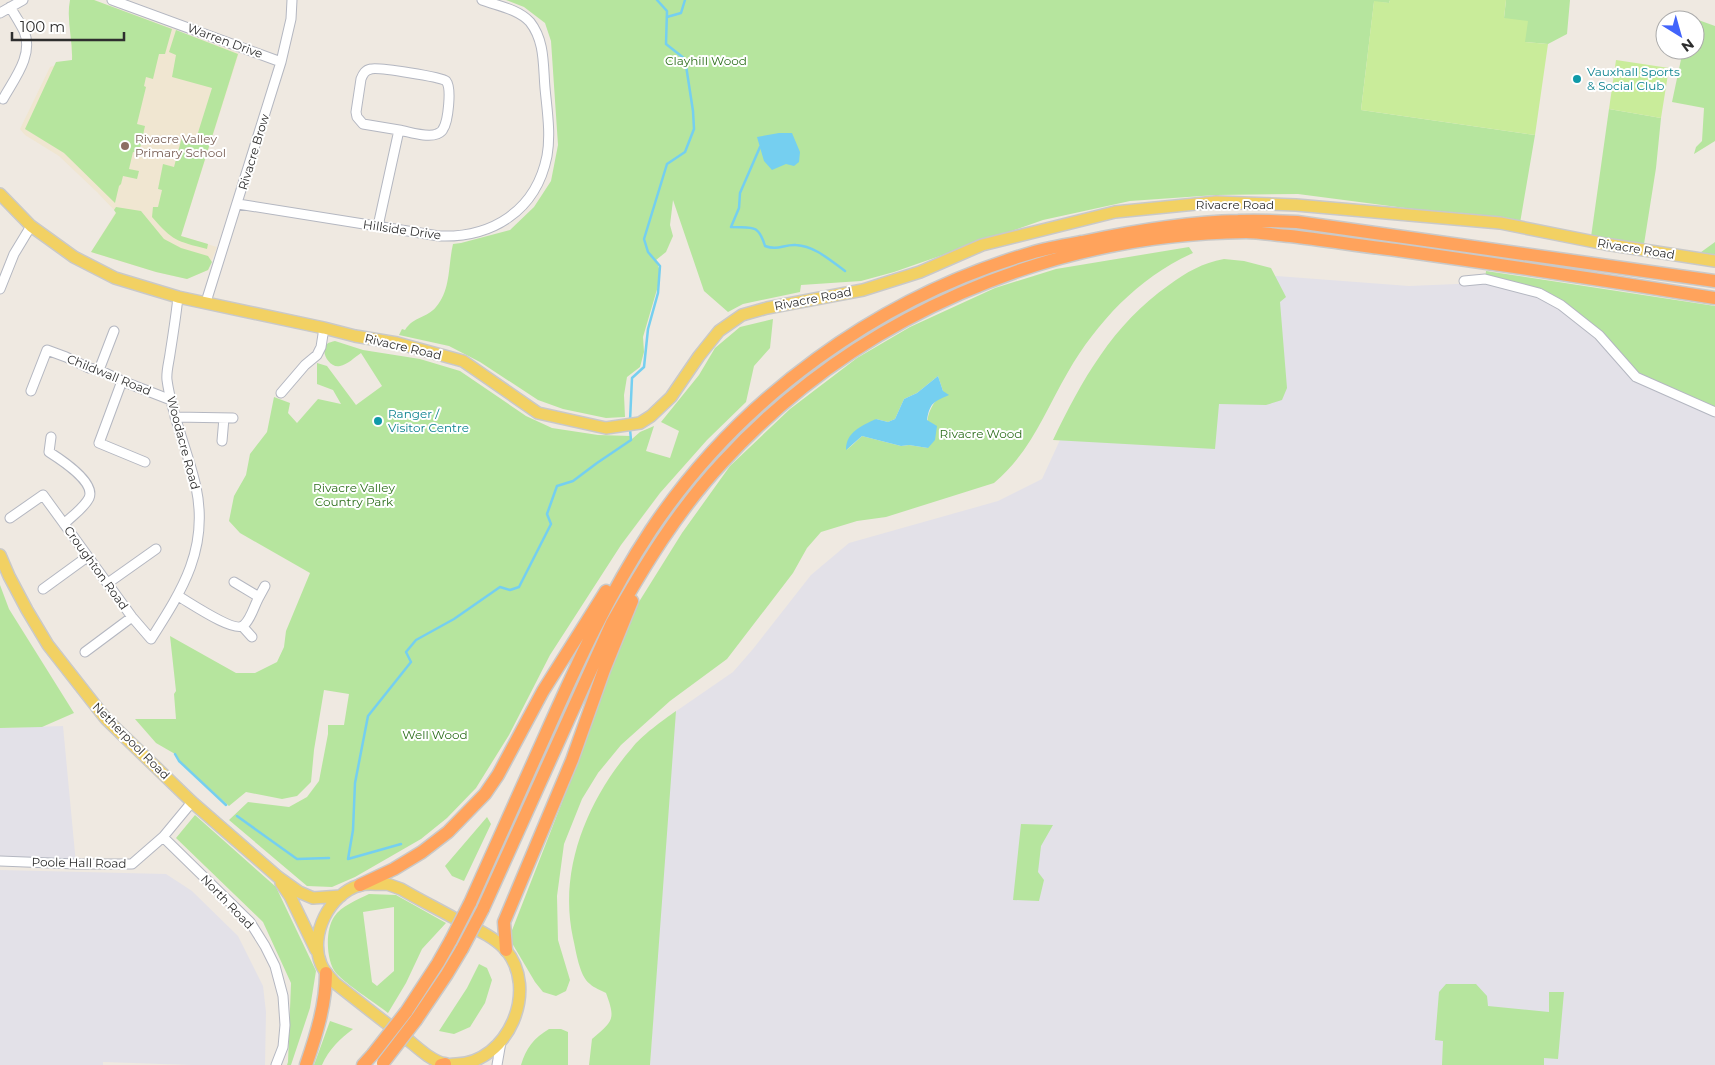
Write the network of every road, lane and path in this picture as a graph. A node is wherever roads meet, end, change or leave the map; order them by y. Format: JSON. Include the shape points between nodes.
{"nodes":[{"id":1,"x":23,"y":0,"type":"edge"},
{"id":2,"x":112,"y":0,"type":"edge"},
{"id":3,"x":292,"y":0,"type":"edge"},
{"id":4,"x":482,"y":0,"type":"edge"},
{"id":5,"x":10,"y":8,"type":"junction"},
{"id":6,"x":0,"y":13,"type":"edge"},
{"id":7,"x":281,"y":62,"type":"junction"},
{"id":8,"x":3,"y":92,"type":"edge"},
{"id":9,"x":399,"y":130,"type":"junction"},
{"id":10,"x":0,"y":194,"type":"edge"},
{"id":11,"x":238,"y":204,"type":"junction"},
{"id":12,"x":32,"y":226,"type":"junction"},
{"id":13,"x":378,"y":226,"type":"junction"},
{"id":14,"x":1715,"y":261,"type":"edge"},
{"id":15,"x":1464,"y":281,"type":"dead end"},
{"id":16,"x":1715,"y":281,"type":"edge"},
{"id":17,"x":0,"y":290,"type":"edge"},
{"id":18,"x":178,"y":297,"type":"junction"},
{"id":19,"x":1715,"y":298,"type":"edge"},
{"id":20,"x":206,"y":302,"type":"junction"},
{"id":21,"x":324,"y":328,"type":"junction"},
{"id":22,"x":114,"y":331,"type":"dead end"},
{"id":23,"x":100,"y":370,"type":"junction"},
{"id":24,"x":122,"y":381,"type":"junction"},
{"id":25,"x":31,"y":391,"type":"dead end"},
{"id":26,"x":281,"y":393,"type":"dead end"},
{"id":27,"x":172,"y":400,"type":"junction"},
{"id":28,"x":1715,"y":412,"type":"edge"},
{"id":29,"x":175,"y":417,"type":"junction"},
{"id":30,"x":51,"y":437,"type":"dead end"},
{"id":31,"x":222,"y":441,"type":"dead end"},
{"id":32,"x":144,"y":462,"type":"dead end"},
{"id":33,"x":10,"y":518,"type":"dead end"},
{"id":34,"x":64,"y":524,"type":"junction"},
{"id":35,"x":652,"y":530,"type":"junction"},
{"id":36,"x":661,"y":540,"type":"junction"},
{"id":37,"x":156,"y":549,"type":"dead end"},
{"id":38,"x":0,"y":555,"type":"edge"},
{"id":39,"x":88,"y":557,"type":"junction"},
{"id":40,"x":234,"y":582,"type":"dead end"},
{"id":41,"x":108,"y":583,"type":"junction"},
{"id":42,"x":265,"y":586,"type":"dead end"},
{"id":43,"x":43,"y":589,"type":"dead end"},
{"id":44,"x":178,"y":596,"type":"junction"},
{"id":45,"x":259,"y":597,"type":"junction"},
{"id":46,"x":132,"y":617,"type":"junction"},
{"id":47,"x":243,"y":627,"type":"junction"},
{"id":48,"x":252,"y":637,"type":"dead end"},
{"id":49,"x":151,"y":639,"type":"joint"},
{"id":50,"x":85,"y":652,"type":"dead end"},
{"id":51,"x":192,"y":802,"type":"junction"},
{"id":52,"x":162,"y":837,"type":"junction"},
{"id":53,"x":0,"y":861,"type":"edge"},
{"id":54,"x":278,"y":877,"type":"junction"},
{"id":55,"x":360,"y":885,"type":"junction"},
{"id":56,"x":341,"y":896,"type":"junction"},
{"id":57,"x":506,"y":950,"type":"junction"},
{"id":58,"x":319,"y":955,"type":"junction"},
{"id":59,"x":326,"y":973,"type":"junction"},
{"id":60,"x":411,"y":1016,"type":"junction"},
{"id":61,"x":500,"y":1042,"type":"junction"},
{"id":62,"x":382,"y":1064,"type":"edge"},
{"id":63,"x":443,"y":1064,"type":"edge"},
{"id":64,"x":467,"y":1064,"type":"edge"},
{"id":65,"x":276,"y":1065,"type":"edge"},
{"id":66,"x":306,"y":1065,"type":"edge"},
{"id":67,"x":363,"y":1065,"type":"edge"},
{"id":68,"x":497,"y":1065,"type":"edge"}],
"edges":[{"from":1,"to":5,"type":"street"},
{"from":2,"to":7,"type":"street","name":"Warren Drive"},
{"from":3,"to":7,"type":"street","name":"Rivacre Brow"},
{"from":4,"to":13,"type":"street","name":"Hillside Drive","via":[[518,13],[529,22],[541,42],[548,137],[543,171],[534,191],[525,204],[506,220],[480,232],[439,236]]},
{"from":5,"to":6,"type":"street"},
{"from":5,"to":8,"type":"street","via":[[27,44],[24,60]]},
{"from":7,"to":11,"type":"street","name":"Rivacre Brow"},
{"from":9,"to":9,"type":"street","via":[[427,135],[440,133],[445,125],[450,86],[442,78],[377,68],[366,71],[361,79],[357,117],[363,124]]},
{"from":9,"to":13,"type":"street"},
{"from":10,"to":12,"type":"main road","name":"Rivacre Road"},
{"from":11,"to":13,"type":"street","name":"Hillside Drive"},
{"from":11,"to":20,"type":"street","name":"Rivacre Brow"},
{"from":12,"to":17,"type":"street","via":[[14,254]]},
{"from":12,"to":18,"type":"main road","name":"Rivacre Road","via":[[74,257],[115,278]]},
{"from":14,"to":21,"type":"main road","name":"Rivacre Road","via":[[1500,223],[1296,205],[1216,202],[1115,212],[982,245],[920,272],[863,290],[742,315],[720,331],[671,397],[651,416],[640,423],[606,428],[538,413],[463,361]]},
{"from":15,"to":28,"type":"street","via":[[1485,279],[1539,292],[1599,335],[1636,377]]},
{"from":16,"to":35,"type":"highway","via":[[1297,222],[1178,225],[1033,252],[989,266],[902,305],[828,351],[769,396],[740,425],[688,480]]},
{"from":18,"to":20,"type":"main road","name":"Rivacre Road"},
{"from":18,"to":27,"type":"street","name":"Woodacre Road","via":[[167,378]]},
{"from":19,"to":36,"type":"highway","via":[[1506,265],[1249,232],[1180,236],[1069,256],[985,282],[892,328],[840,359],[794,394],[722,462]]},
{"from":20,"to":21,"type":"main road","name":"Rivacre Road"},
{"from":21,"to":26,"type":"street","via":[[317,356]]},
{"from":22,"to":23,"type":"street"},
{"from":23,"to":24,"type":"street","name":"Childwall Road"},
{"from":23,"to":25,"type":"street","name":"Childwall Road","via":[[47,350]]},
{"from":24,"to":27,"type":"street","name":"Childwall Road"},
{"from":24,"to":32,"type":"street","via":[[99,443]]},
{"from":27,"to":29,"type":"street","name":"Woodacre Road"},
{"from":29,"to":31,"type":"street","via":[[228,418]]},
{"from":29,"to":44,"type":"street","name":"Woodacre Road","via":[[198,502],[194,562]]},
{"from":30,"to":34,"type":"street","via":[[49,452],[71,467],[90,492],[84,505]]},
{"from":33,"to":34,"type":"street","name":"Croughton Road","via":[[43,495]]},
{"from":34,"to":39,"type":"street","name":"Croughton Road"},
{"from":35,"to":55,"type":"highway","via":[[614,578],[543,691],[485,794],[448,832],[422,852]]},
{"from":35,"to":60,"type":"highway","bridge":true,"via":[[626,570],[576,665],[470,903]]},
{"from":36,"to":57,"type":"highway","via":[[611,652],[572,760],[504,922]]},
{"from":36,"to":60,"type":"highway","bridge":true,"via":[[612,623],[462,949],[443,981]]},
{"from":37,"to":41,"type":"street"},
{"from":38,"to":51,"type":"main road","name":"Netherpool Road","via":[[26,610],[74,680],[106,719]]},
{"from":39,"to":41,"type":"street","name":"Croughton Road"},
{"from":39,"to":43,"type":"street"},
{"from":40,"to":45,"type":"street"},
{"from":41,"to":46,"type":"street","name":"Croughton Road"},
{"from":42,"to":45,"type":"street"},
{"from":44,"to":47,"type":"street","via":[[234,628]]},
{"from":44,"to":49,"type":"street","name":"Woodacre Road"},
{"from":45,"to":47,"type":"street"},
{"from":46,"to":49,"type":"street","name":"Croughton Road"},
{"from":46,"to":50,"type":"street"},
{"from":47,"to":48,"type":"street"},
{"from":51,"to":52,"type":"street","name":"Poole Hall Road"},
{"from":51,"to":54,"type":"main road","name":"Netherpool Road"},
{"from":52,"to":53,"type":"street","name":"Poole Hall Road","via":[[132,864]]},
{"from":52,"to":65,"type":"street","name":"North Road","via":[[250,922],[275,966],[283,996],[285,1025],[283,1047]]},
{"from":54,"to":56,"type":"main road","name":"Netherpool Road","via":[[298,892],[313,898]]},
{"from":54,"to":58,"type":"main road","name":"Netherpool Road"},
{"from":55,"to":56,"type":"main road"},
{"from":55,"to":57,"type":"main road","via":[[387,884],[401,889],[483,933]]},
{"from":56,"to":58,"type":"main road","via":[[331,905],[322,921],[318,937]]},
{"from":57,"to":61,"type":"main road","via":[[518,973],[519,1003],[510,1028]]},
{"from":58,"to":59,"type":"main road","name":"Netherpool Road"},
{"from":59,"to":63,"type":"main road","via":[[424,1053]]},
{"from":59,"to":66,"type":"highway","via":[[324,997]]},
{"from":60,"to":62,"type":"highway","bridge":true},
{"from":60,"to":67,"type":"highway","bridge":true},
{"from":61,"to":64,"type":"main road","via":[[478,1060]]},
{"from":61,"to":68,"type":"street"},
{"from":63,"to":64,"type":"main road"}]}
